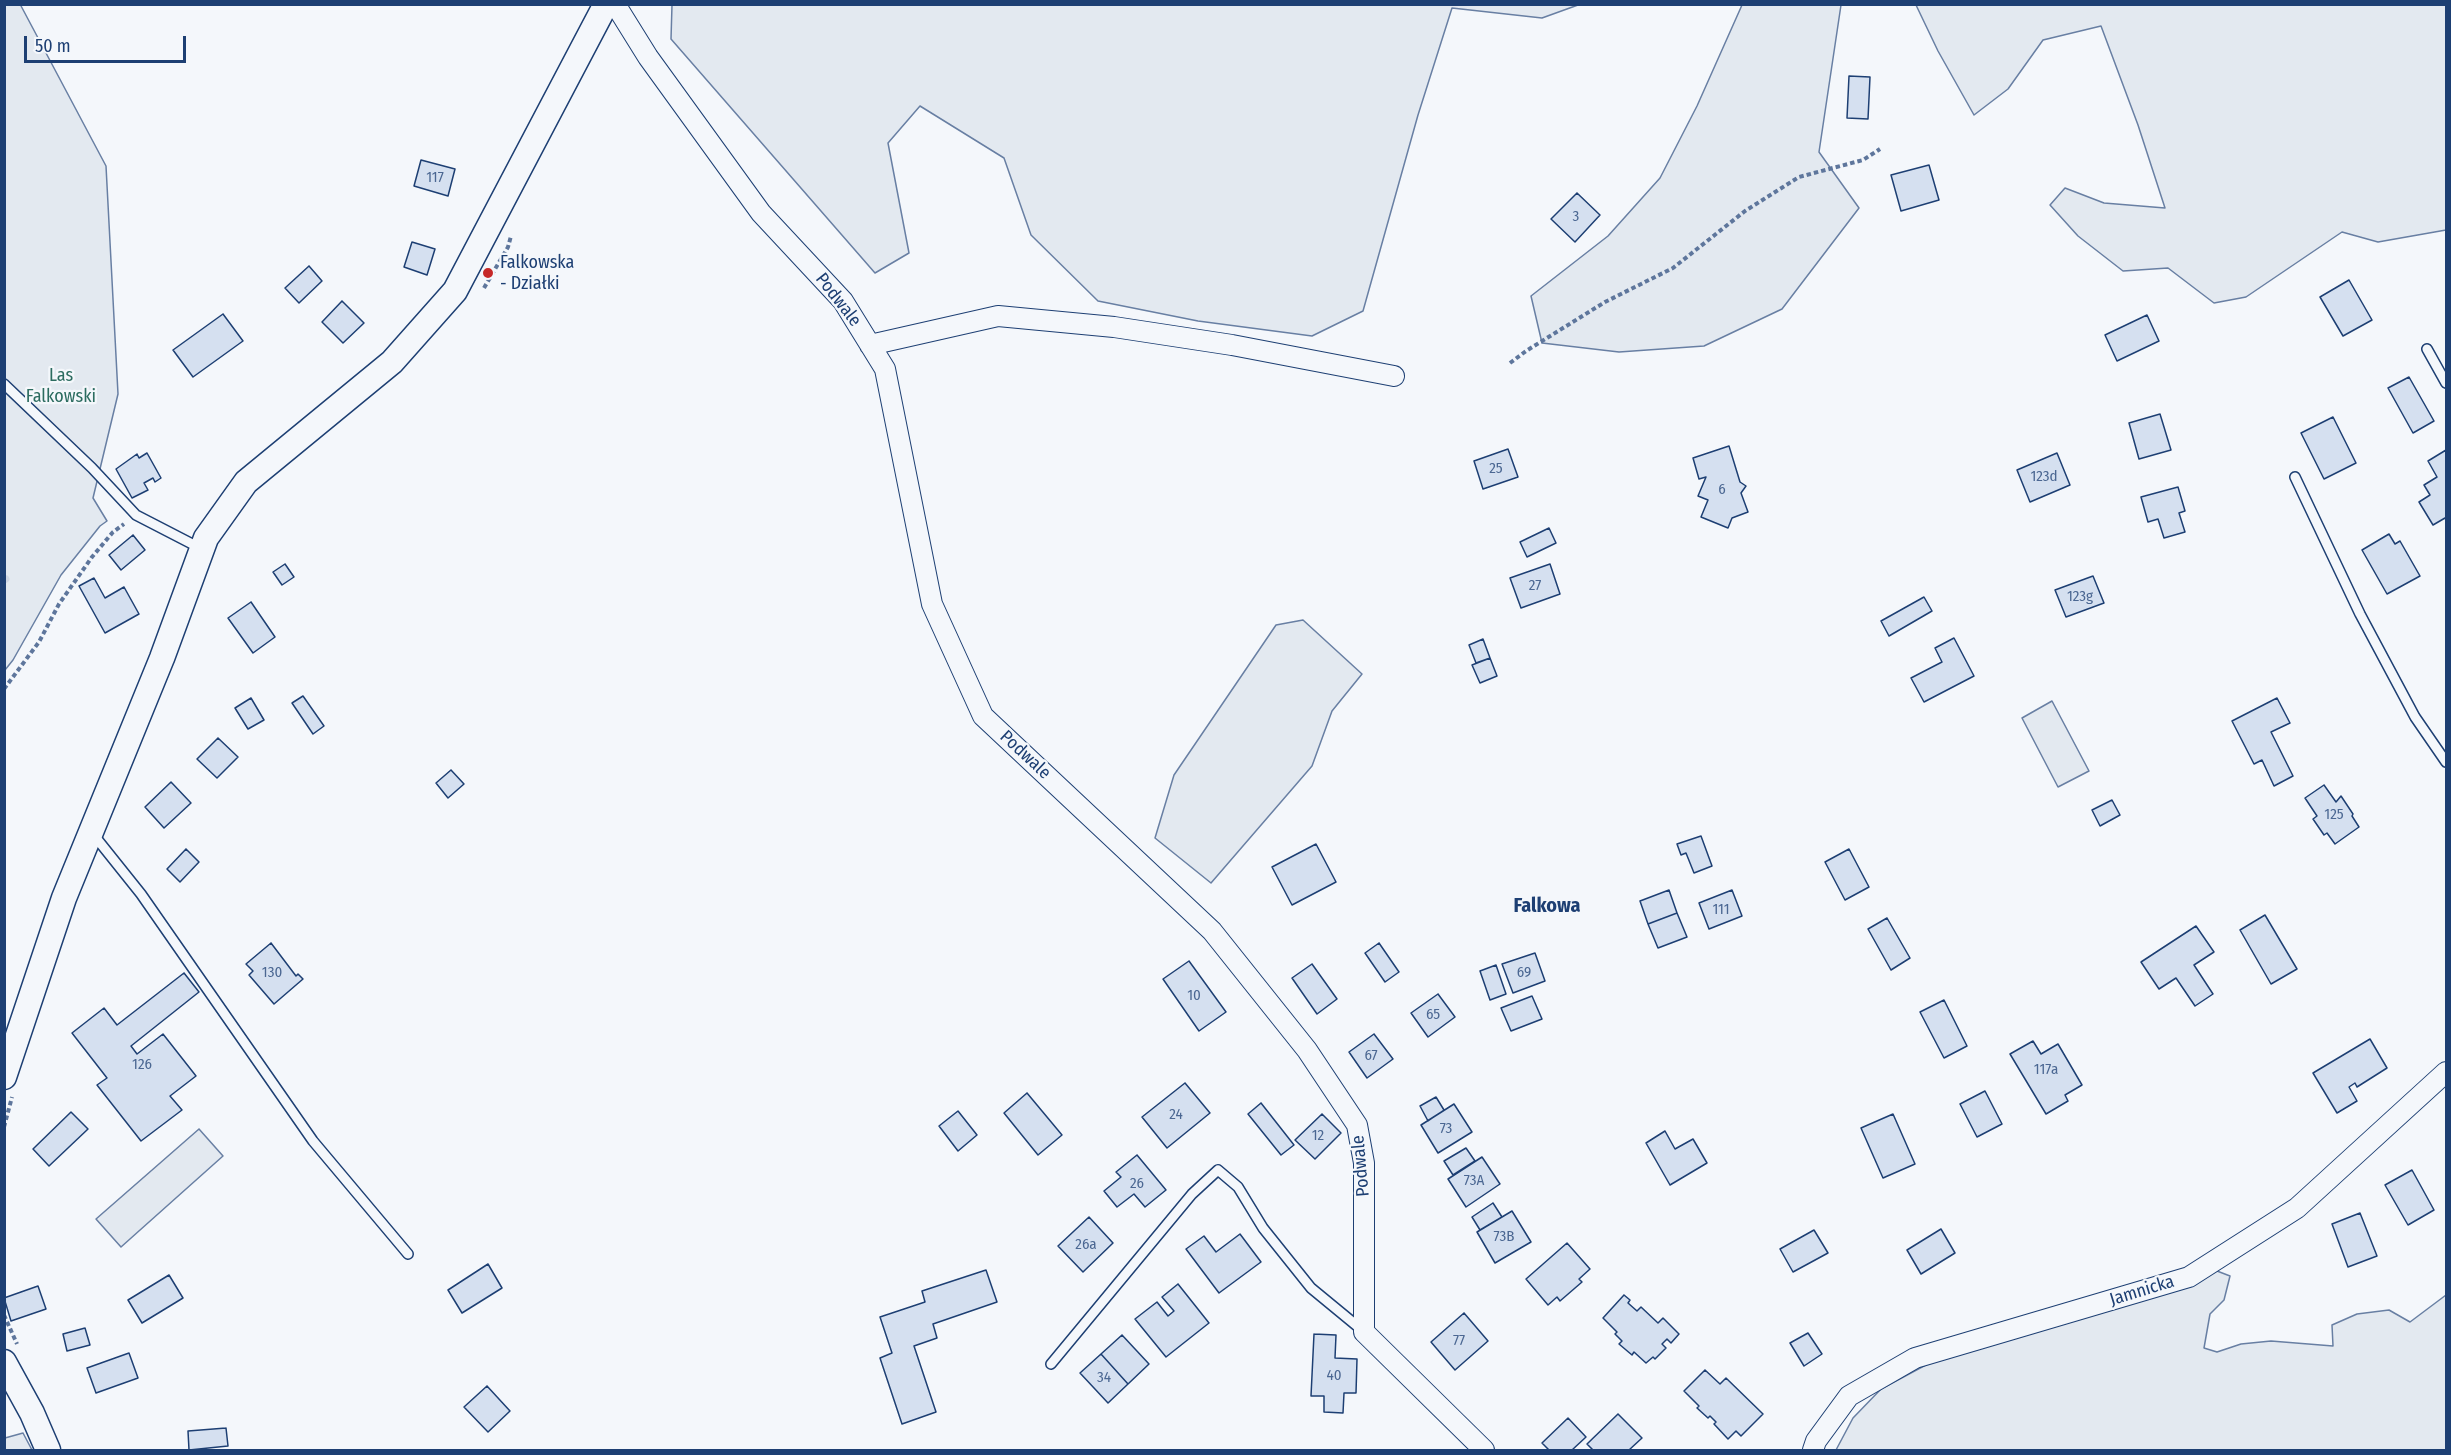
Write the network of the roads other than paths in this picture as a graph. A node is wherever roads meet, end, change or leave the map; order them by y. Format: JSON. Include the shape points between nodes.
{"nodes":[{"id":1,"x":606,"y":4,"type":"edge"},
{"id":2,"x":615,"y":4,"type":"edge"},
{"id":3,"x":870,"y":345,"type":"junction"},
{"id":4,"x":2427,"y":349,"type":"dead end"},
{"id":5,"x":1394,"y":376,"type":"dead end"},
{"id":6,"x":2446,"y":383,"type":"edge"},
{"id":7,"x":4,"y":384,"type":"edge"},
{"id":8,"x":2295,"y":477,"type":"dead end"},
{"id":9,"x":202,"y":550,"type":"junction"},
{"id":10,"x":2446,"y":762,"type":"edge"},
{"id":11,"x":91,"y":832,"type":"junction"},
{"id":12,"x":2446,"y":1072,"type":"edge"},
{"id":13,"x":4,"y":1077,"type":"edge"},
{"id":14,"x":408,"y":1254,"type":"dead end"},
{"id":15,"x":1364,"y":1332,"type":"junction"},
{"id":16,"x":4,"y":1362,"type":"edge"},
{"id":17,"x":1052,"y":1364,"type":"dead end"},
{"id":18,"x":48,"y":1450,"type":"edge"},
{"id":19,"x":1484,"y":1450,"type":"edge"},
{"id":20,"x":1813,"y":1450,"type":"edge"}],
"edges":[{"from":1,"to":9,"type":"street","via":[[455,291],[392,362],[246,482],[206,538]]},
{"from":2,"to":3,"type":"street","name":"Podwale","via":[[648,57],[761,213],[843,301]]},
{"from":3,"to":5,"type":"street","via":[[992,317],[1114,327]]},
{"from":3,"to":15,"type":"street","name":"Podwale","via":[[885,369],[932,604],[983,716],[1212,931],[1307,1050],[1357,1125],[1364,1164]]},
{"from":4,"to":6,"type":"lane"},
{"from":7,"to":9,"type":"lane","via":[[136,515]]},
{"from":8,"to":10,"type":"lane","via":[[2360,614],[2415,717]]},
{"from":9,"to":11,"type":"street"},
{"from":11,"to":13,"type":"street","via":[[64,898]]},
{"from":11,"to":14,"type":"lane","via":[[141,894],[313,1141]]},
{"from":12,"to":20,"type":"street","name":"Jamnicka","via":[[2297,1208],[2189,1277],[1915,1358],[1849,1396]]},
{"from":15,"to":17,"type":"lane","via":[[1311,1288],[1263,1228],[1238,1187],[1218,1170],[1192,1194]]},
{"from":15,"to":19,"type":"street"},
{"from":16,"to":18,"type":"street"}]}
